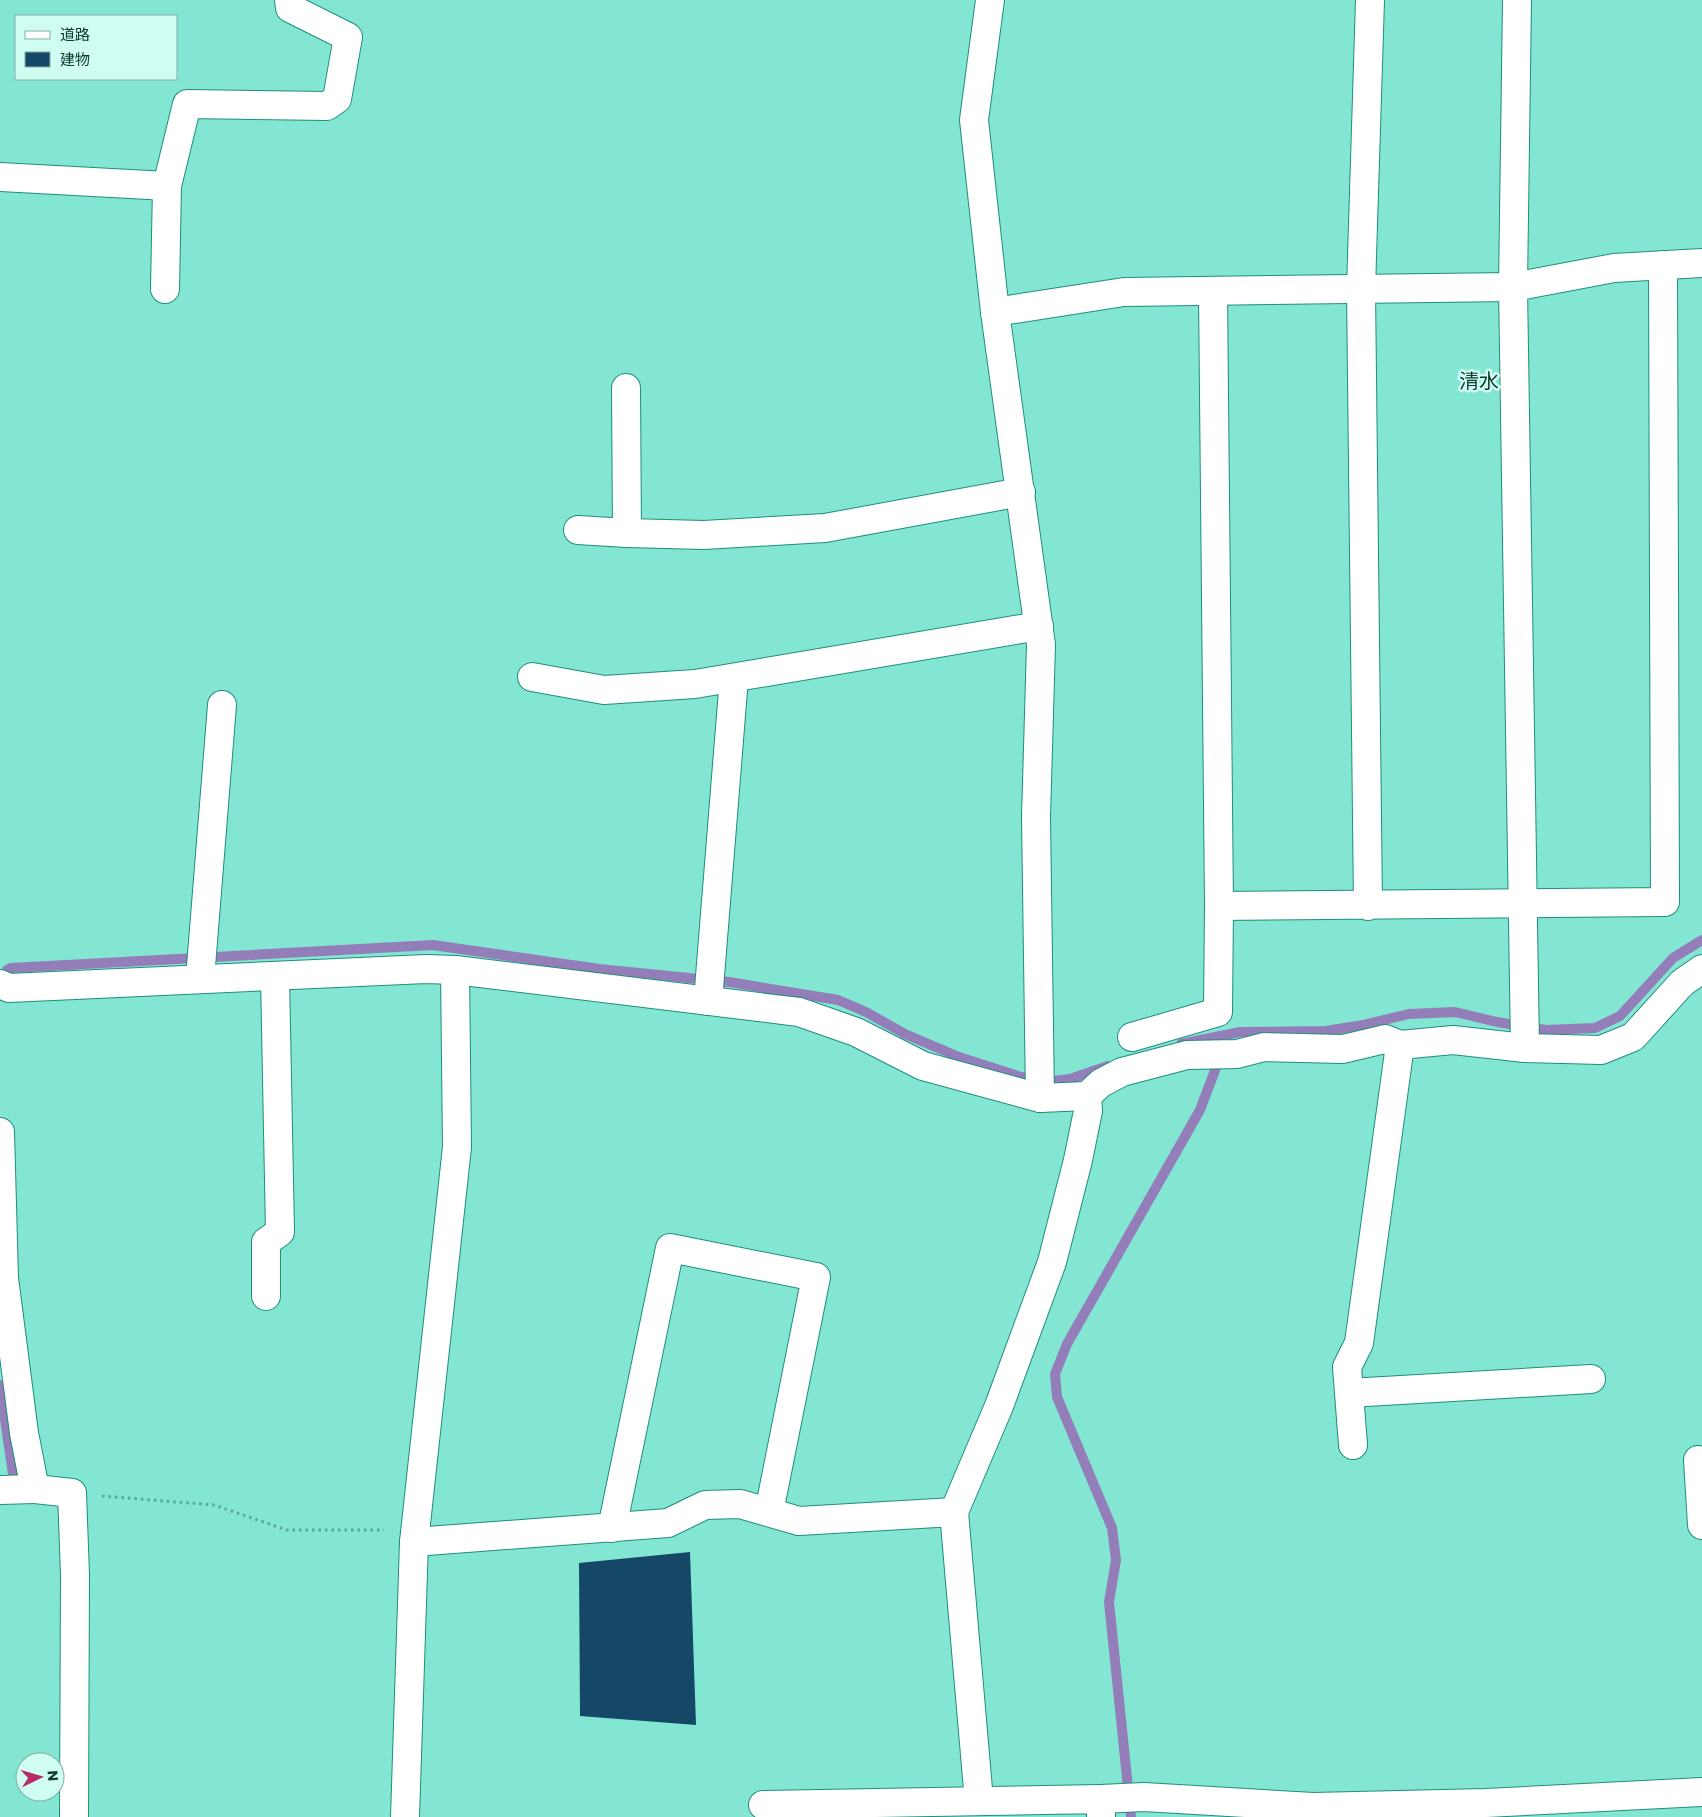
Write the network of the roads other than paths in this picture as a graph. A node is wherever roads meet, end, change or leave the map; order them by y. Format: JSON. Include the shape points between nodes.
{"nodes":[{"id":1,"x":289,"y":0,"type":"edge"},
{"id":2,"x":990,"y":0,"type":"edge"},
{"id":3,"x":1370,"y":0,"type":"edge"},
{"id":4,"x":1518,"y":0,"type":"edge"},
{"id":5,"x":0,"y":177,"type":"edge"},
{"id":6,"x":167,"y":186,"type":"junction"},
{"id":7,"x":1702,"y":263,"type":"edge"},
{"id":8,"x":1663,"y":265,"type":"junction"},
{"id":9,"x":1512,"y":287,"type":"junction"},
{"id":10,"x":165,"y":289,"type":"dead end"},
{"id":11,"x":1361,"y":289,"type":"junction"},
{"id":12,"x":1213,"y":291,"type":"junction"},
{"id":13,"x":995,"y":312,"type":"junction"},
{"id":14,"x":626,"y":388,"type":"dead end"},
{"id":15,"x":1021,"y":492,"type":"junction"},
{"id":16,"x":578,"y":530,"type":"dead end"},
{"id":17,"x":626,"y":533,"type":"junction"},
{"id":18,"x":1039,"y":626,"type":"junction"},
{"id":19,"x":532,"y":677,"type":"dead end"},
{"id":20,"x":734,"y":678,"type":"junction"},
{"id":21,"x":222,"y":705,"type":"dead end"},
{"id":22,"x":1523,"y":904,"type":"junction"},
{"id":23,"x":1219,"y":906,"type":"junction"},
{"id":24,"x":1368,"y":906,"type":"junction"},
{"id":25,"x":201,"y":966,"type":"junction"},
{"id":26,"x":1702,"y":969,"type":"edge"},
{"id":27,"x":455,"y":970,"type":"junction"},
{"id":28,"x":275,"y":976,"type":"junction"},
{"id":29,"x":0,"y":984,"type":"edge"},
{"id":30,"x":709,"y":986,"type":"junction"},
{"id":31,"x":1525,"y":1032,"type":"junction"},
{"id":32,"x":1132,"y":1037,"type":"dead end"},
{"id":33,"x":1400,"y":1045,"type":"junction"},
{"id":34,"x":1040,"y":1087,"type":"junction"},
{"id":35,"x":1087,"y":1096,"type":"junction"},
{"id":36,"x":0,"y":1132,"type":"edge"},
{"id":37,"x":266,"y":1296,"type":"dead end"},
{"id":38,"x":1590,"y":1379,"type":"dead end"},
{"id":39,"x":1349,"y":1393,"type":"junction"},
{"id":40,"x":1353,"y":1445,"type":"dead end"},
{"id":41,"x":1698,"y":1460,"type":"dead end"},
{"id":42,"x":17,"y":1490,"type":"edge"},
{"id":43,"x":769,"y":1512,"type":"junction"},
{"id":44,"x":954,"y":1512,"type":"junction"},
{"id":45,"x":1702,"y":1525,"type":"edge"},
{"id":46,"x":612,"y":1528,"type":"junction"},
{"id":47,"x":415,"y":1536,"type":"junction"},
{"id":48,"x":1702,"y":1792,"type":"edge"},
{"id":49,"x":979,"y":1802,"type":"junction"},
{"id":50,"x":1117,"y":1803,"type":"edge"},
{"id":51,"x":763,"y":1805,"type":"dead end"},
{"id":52,"x":74,"y":1817,"type":"edge"},
{"id":53,"x":405,"y":1817,"type":"edge"}],
"edges":[{"from":1,"to":6,"type":"street","via":[[290,8],[348,37],[337,99],[327,106],[187,104]]},
{"from":2,"to":13,"type":"street","via":[[974,120]]},
{"from":3,"to":11,"type":"street"},
{"from":4,"to":9,"type":"street"},
{"from":5,"to":6,"type":"street"},
{"from":6,"to":10,"type":"street"},
{"from":7,"to":8,"type":"street"},
{"from":8,"to":9,"type":"street","via":[[1614,268]]},
{"from":8,"to":22,"type":"street","via":[[1665,902]]},
{"from":9,"to":11,"type":"street"},
{"from":9,"to":22,"type":"street"},
{"from":11,"to":12,"type":"street"},
{"from":11,"to":24,"type":"street"},
{"from":12,"to":13,"type":"street","via":[[1124,292]]},
{"from":12,"to":23,"type":"street"},
{"from":13,"to":15,"type":"street"},
{"from":14,"to":17,"type":"street"},
{"from":15,"to":17,"type":"street","via":[[825,528],[704,534]]},
{"from":15,"to":18,"type":"street"},
{"from":16,"to":17,"type":"street"},
{"from":18,"to":20,"type":"street"},
{"from":18,"to":34,"type":"street","via":[[1036,817]]},
{"from":19,"to":20,"type":"street","via":[[604,690]]},
{"from":20,"to":30,"type":"street"},
{"from":21,"to":25,"type":"street"},
{"from":22,"to":24,"type":"street"},
{"from":22,"to":31,"type":"street"},
{"from":23,"to":24,"type":"street"},
{"from":23,"to":32,"type":"street","via":[[1218,1012]]},
{"from":25,"to":28,"type":"street"},
{"from":25,"to":29,"type":"street","via":[[9,988]]},
{"from":26,"to":31,"type":"street","via":[[1682,983],[1633,1037],[1601,1050]]},
{"from":27,"to":28,"type":"street"},
{"from":27,"to":30,"type":"street"},
{"from":27,"to":47,"type":"street","via":[[457,1146]]},
{"from":28,"to":37,"type":"street","via":[[280,1232],[266,1242]]},
{"from":30,"to":34,"type":"street","via":[[856,1032],[923,1066]]},
{"from":31,"to":33,"type":"street"},
{"from":33,"to":35,"type":"street","via":[[1385,1039],[1343,1049],[1264,1047],[1237,1054],[1186,1055],[1122,1072],[1101,1083]]},
{"from":33,"to":39,"type":"street","via":[[1359,1343],[1347,1367]]},
{"from":34,"to":35,"type":"street"},
{"from":35,"to":44,"type":"street","via":[[1088,1111],[1078,1160],[1052,1262],[999,1406]]},
{"from":36,"to":42,"type":"street","via":[[4,1278],[24,1433]]},
{"from":38,"to":39,"type":"street"},
{"from":39,"to":40,"type":"street"},
{"from":41,"to":45,"type":"street"},
{"from":42,"to":52,"type":"street","via":[[72,1493]]},
{"from":43,"to":44,"type":"street","via":[[799,1521]]},
{"from":43,"to":46,"type":"street","via":[[740,1504],[705,1505],[668,1524]]},
{"from":43,"to":46,"type":"street","via":[[816,1277],[670,1248]]},
{"from":44,"to":49,"type":"street"},
{"from":46,"to":47,"type":"street"},
{"from":47,"to":53,"type":"street"},
{"from":48,"to":50,"type":"street","via":[[1486,1803],[1313,1807]]},
{"from":49,"to":50,"type":"street"},
{"from":49,"to":51,"type":"street"}]}
